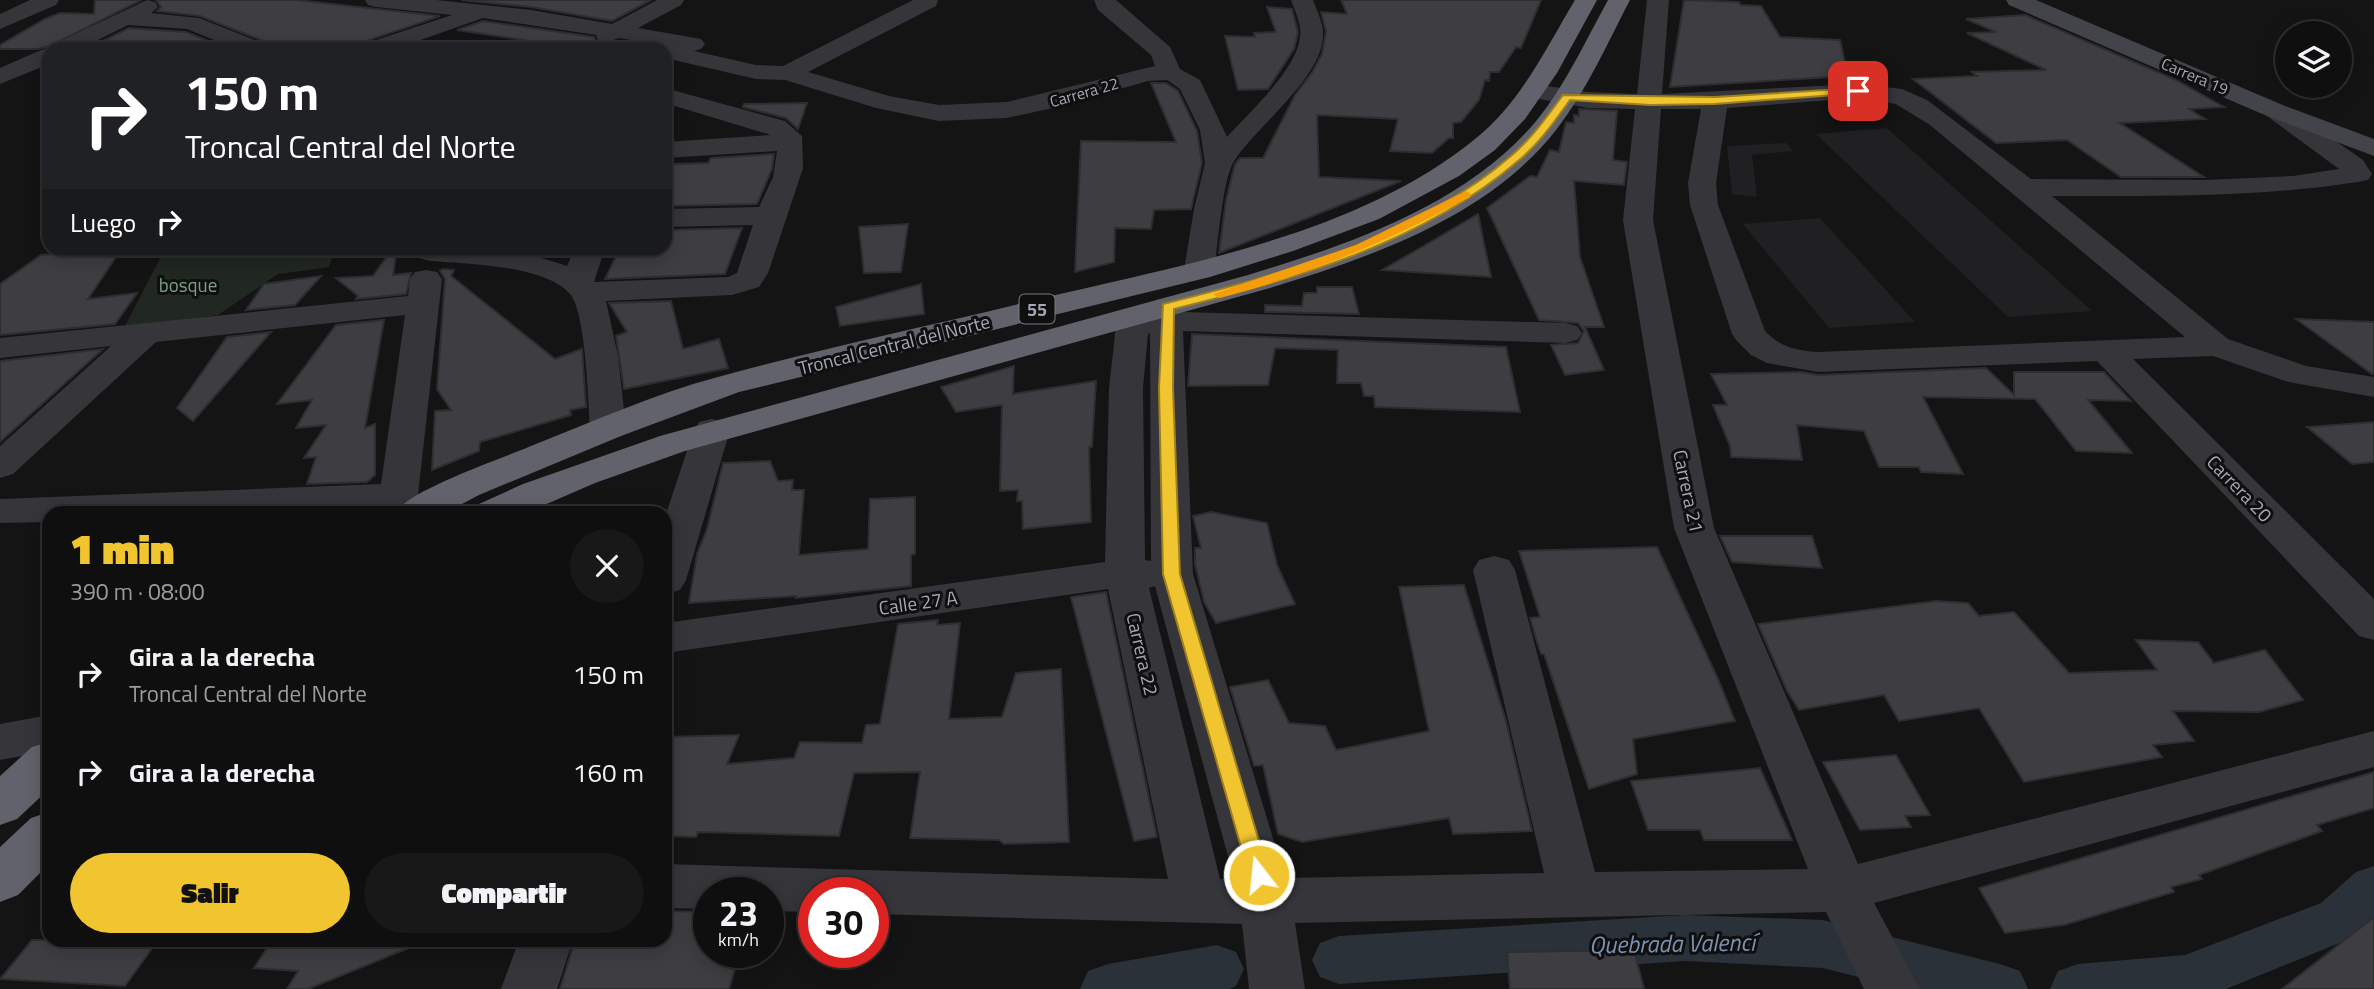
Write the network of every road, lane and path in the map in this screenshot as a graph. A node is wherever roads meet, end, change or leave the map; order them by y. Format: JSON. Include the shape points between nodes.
{"nodes":[{"id":1,"x":48,"y":0,"type":"edge"},
{"id":2,"x":161,"y":0,"type":"edge"},
{"id":3,"x":376,"y":0,"type":"edge"},
{"id":4,"x":567,"y":0,"type":"edge"},
{"id":5,"x":673,"y":0,"type":"edge"},
{"id":6,"x":1105,"y":0,"type":"edge"},
{"id":7,"x":1302,"y":0,"type":"edge"},
{"id":8,"x":1586,"y":0,"type":"edge"},
{"id":9,"x":1619,"y":0,"type":"edge"},
{"id":10,"x":1658,"y":0,"type":"edge"},
{"id":11,"x":2017,"y":0,"type":"edge"},
{"id":12,"x":928,"y":1,"type":"edge"},
{"id":13,"x":486,"y":11,"type":"junction"},
{"id":14,"x":531,"y":17,"type":"junction"},
{"id":15,"x":124,"y":18,"type":"junction"},
{"id":16,"x":0,"y":22,"type":"edge"},
{"id":17,"x":612,"y":32,"type":"junction"},
{"id":18,"x":76,"y":42,"type":"edge"},
{"id":19,"x":240,"y":42,"type":"edge"},
{"id":20,"x":393,"y":42,"type":"edge"},
{"id":21,"x":597,"y":42,"type":"edge"},
{"id":22,"x":634,"y":42,"type":"edge"},
{"id":23,"x":672,"y":53,"type":"edge"},
{"id":24,"x":42,"y":63,"type":"edge"},
{"id":25,"x":787,"y":73,"type":"junction"},
{"id":26,"x":1170,"y":73,"type":"junction"},
{"id":27,"x":0,"y":77,"type":"edge"},
{"id":28,"x":1533,"y":91,"type":"junction"},
{"id":29,"x":672,"y":96,"type":"edge"},
{"id":30,"x":1567,"y":97,"type":"junction"},
{"id":31,"x":1715,"y":100,"type":"junction"},
{"id":32,"x":1650,"y":102,"type":"junction"},
{"id":33,"x":2276,"y":111,"type":"junction"},
{"id":34,"x":789,"y":136,"type":"junction"},
{"id":35,"x":2374,"y":148,"type":"edge"},
{"id":36,"x":672,"y":154,"type":"edge"},
{"id":37,"x":1219,"y":163,"type":"junction"},
{"id":38,"x":2024,"y":187,"type":"junction"},
{"id":39,"x":771,"y":216,"type":"junction"},
{"id":40,"x":672,"y":218,"type":"edge"},
{"id":41,"x":429,"y":256,"type":"edge"},
{"id":42,"x":471,"y":256,"type":"edge"},
{"id":43,"x":588,"y":256,"type":"edge"},
{"id":44,"x":1199,"y":270,"type":"junction"},
{"id":45,"x":581,"y":288,"type":"junction"},
{"id":46,"x":423,"y":304,"type":"junction"},
{"id":47,"x":1150,"y":318,"type":"junction"},
{"id":48,"x":147,"y":332,"type":"junction"},
{"id":49,"x":1565,"y":333,"type":"dead end"},
{"id":50,"x":2216,"y":346,"type":"junction"},
{"id":51,"x":0,"y":348,"type":"edge"},
{"id":52,"x":2106,"y":351,"type":"junction"},
{"id":53,"x":2374,"y":387,"type":"edge"},
{"id":54,"x":608,"y":428,"type":"junction"},
{"id":55,"x":712,"y":430,"type":"junction"},
{"id":56,"x":0,"y":466,"type":"edge"},
{"id":57,"x":403,"y":506,"type":"edge"},
{"id":58,"x":406,"y":506,"type":"edge"},
{"id":59,"x":508,"y":506,"type":"edge"},
{"id":60,"x":0,"y":511,"type":"edge"},
{"id":61,"x":42,"y":511,"type":"edge"},
{"id":62,"x":672,"y":558,"type":"edge"},
{"id":63,"x":1494,"y":570,"type":"dead end"},
{"id":64,"x":1125,"y":573,"type":"junction"},
{"id":65,"x":1172,"y":574,"type":"junction"},
{"id":66,"x":2374,"y":625,"type":"edge"},
{"id":67,"x":672,"y":637,"type":"edge"},
{"id":68,"x":42,"y":734,"type":"edge"},
{"id":69,"x":0,"y":742,"type":"edge"},
{"id":70,"x":2374,"y":750,"type":"edge"},
{"id":71,"x":42,"y":766,"type":"edge"},
{"id":72,"x":0,"y":805,"type":"edge"},
{"id":73,"x":672,"y":886,"type":"edge"},
{"id":74,"x":1574,"y":896,"type":"junction"},
{"id":75,"x":1266,"y":900,"type":"junction"},
{"id":76,"x":1199,"y":902,"type":"junction"},
{"id":77,"x":1848,"y":902,"type":"junction"},
{"id":78,"x":544,"y":947,"type":"edge"},
{"id":79,"x":529,"y":989,"type":"edge"},
{"id":80,"x":1277,"y":989,"type":"edge"},
{"id":81,"x":1892,"y":989,"type":"edge"}],
"edges":[{"from":1,"to":16,"type":"street"},
{"from":2,"to":15,"type":"street"},
{"from":3,"to":13,"type":"street","name":"Carrera 22"},
{"from":4,"to":14,"type":"street"},
{"from":5,"to":17,"type":"street"},
{"from":6,"to":26,"type":"street","via":[[1162,52]]},
{"from":7,"to":37,"type":"street","via":[[1312,37],[1309,51]]},
{"from":8,"to":28,"type":"highway","name":"Troncal Central del Norte","number":"55"},
{"from":9,"to":30,"type":"highway","name":"Troncal Central del Norte","number":"55"},
{"from":10,"to":32,"type":"street","name":"Carrera 21"},
{"from":11,"to":33,"type":"street","name":"Carrera 19"},
{"from":12,"to":25,"type":"street"},
{"from":13,"to":14,"type":"street","name":"Carrera 22"},
{"from":13,"to":20,"type":"street"},
{"from":14,"to":17,"type":"street","name":"Carrera 22"},
{"from":15,"to":18,"type":"street"},
{"from":15,"to":19,"type":"street","via":[[179,20]]},
{"from":17,"to":21,"type":"street"},
{"from":17,"to":22,"type":"street","name":"Carrera 22"},
{"from":17,"to":25,"type":"street","name":"Carrera 22","via":[[718,48],[774,62]]},
{"from":23,"to":25,"type":"street","name":"Carrera 22","via":[[756,72]]},
{"from":24,"to":27,"type":"street"},
{"from":25,"to":26,"type":"street","name":"Carrera 22","via":[[886,103],[939,113],[1007,110],[1147,74]]},
{"from":26,"to":37,"type":"street","via":[[1191,85],[1213,130]]},
{"from":28,"to":30,"type":"street"},
{"from":28,"to":44,"type":"highway","name":"Troncal Central del Norte","number":"55","via":[[1483,145],[1409,192],[1302,239]]},
{"from":29,"to":34,"type":"street","via":[[776,127]]},
{"from":30,"to":32,"type":"street"},
{"from":30,"to":47,"type":"highway","name":"Troncal Central del Norte","number":"55","via":[[1516,158],[1434,213],[1322,262]]},
{"from":31,"to":32,"type":"street"},
{"from":31,"to":38,"type":"street","via":[[1858,91],[1902,97]]},
{"from":31,"to":52,"type":"street","via":[[1702,183],[1704,205],[1749,334],[1758,346],[1777,356],[1818,362]]},
{"from":32,"to":77,"type":"street","name":"Carrera 21","via":[[1638,219],[1694,528]]},
{"from":33,"to":35,"type":"street","name":"Carrera 19"},
{"from":33,"to":38,"type":"street","via":[[2358,174],[2293,184],[2206,188]]},
{"from":34,"to":36,"type":"street","via":[[774,144]]},
{"from":34,"to":39,"type":"street","via":[[791,162]]},
{"from":37,"to":44,"type":"street"},
{"from":38,"to":50,"type":"street"},
{"from":39,"to":40,"type":"street"},
{"from":39,"to":45,"type":"street","via":[[753,274],[741,284]]},
{"from":41,"to":46,"type":"street"},
{"from":42,"to":45,"type":"street","via":[[539,266]]},
{"from":43,"to":45,"type":"street"},
{"from":44,"to":54,"type":"highway","name":"Troncal Central del Norte","number":"55","via":[[727,385]]},
{"from":45,"to":54,"type":"street","via":[[599,341]]},
{"from":46,"to":48,"type":"street"},
{"from":46,"to":57,"type":"street"},
{"from":47,"to":49,"type":"street"},
{"from":47,"to":55,"type":"highway","name":"Troncal Central del Norte","number":"55"},
{"from":47,"to":64,"type":"street","name":"Carrera 22","via":[[1126,388]]},
{"from":47,"to":65,"type":"street"},
{"from":48,"to":51,"type":"street"},
{"from":48,"to":56,"type":"street"},
{"from":50,"to":52,"type":"street"},
{"from":50,"to":53,"type":"street","via":[[2300,375]]},
{"from":52,"to":66,"type":"street","name":"Carrera 20"},
{"from":54,"to":58,"type":"highway","name":"Troncal Central del Norte","number":"55"},
{"from":55,"to":59,"type":"highway","name":"Troncal Central del Norte","number":"55","via":[[552,485]]},
{"from":55,"to":62,"type":"street"},
{"from":60,"to":61,"type":"street"},
{"from":63,"to":74,"type":"street"},
{"from":64,"to":65,"type":"street","name":"Calle 27 A"},
{"from":64,"to":67,"type":"street","name":"Calle 27 A"},
{"from":64,"to":76,"type":"street","name":"Carrera 22"},
{"from":65,"to":75,"type":"street"},
{"from":68,"to":69,"type":"street"},
{"from":70,"to":77,"type":"street"},
{"from":71,"to":72,"type":"highway"},
{"from":73,"to":76,"type":"street"},
{"from":74,"to":75,"type":"street"},
{"from":74,"to":77,"type":"street"},
{"from":75,"to":76,"type":"street"},
{"from":75,"to":80,"type":"street"},
{"from":77,"to":81,"type":"street","name":"Carrera 21"},
{"from":78,"to":79,"type":"street"}]}
